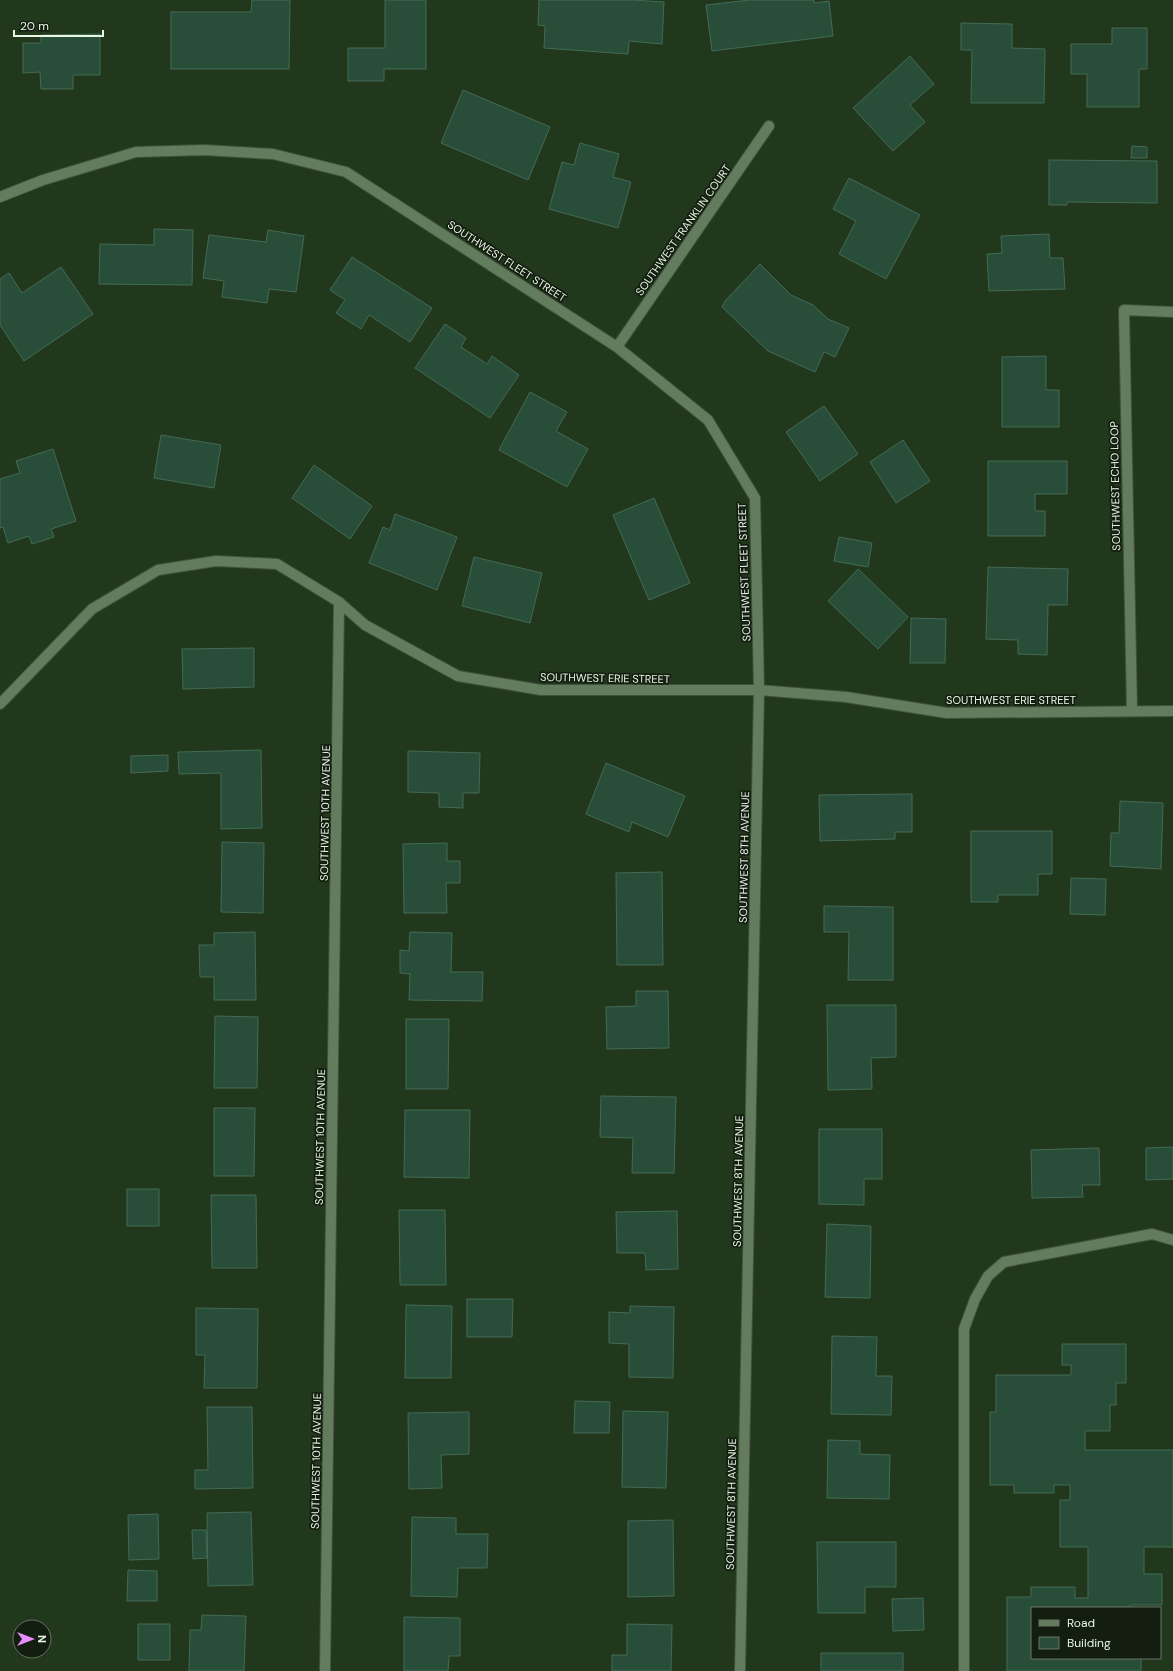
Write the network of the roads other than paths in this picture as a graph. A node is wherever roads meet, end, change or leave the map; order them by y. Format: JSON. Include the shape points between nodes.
{"nodes":[{"id":1,"x":769,"y":126,"type":"dead end"},
{"id":2,"x":0,"y":197,"type":"edge"},
{"id":3,"x":1173,"y":312,"type":"edge"},
{"id":4,"x":617,"y":347,"type":"junction"},
{"id":5,"x":339,"y":602,"type":"junction"},
{"id":6,"x":759,"y":690,"type":"junction"},
{"id":7,"x":0,"y":704,"type":"edge"},
{"id":8,"x":1132,"y":711,"type":"junction"},
{"id":9,"x":1173,"y":711,"type":"edge"},
{"id":10,"x":1173,"y":1240,"type":"edge"},
{"id":11,"x":325,"y":1671,"type":"edge"},
{"id":12,"x":740,"y":1671,"type":"edge"},
{"id":13,"x":964,"y":1671,"type":"edge"}],
"edges":[{"from":1,"to":4,"type":"street","name":"SOUTHWEST FRANKLIN COURT"},
{"from":2,"to":4,"type":"street","name":"SOUTHWEST FLEET STREET","via":[[43,180],[136,152],[204,150],[273,154],[346,172]]},
{"from":3,"to":8,"type":"street","name":"SOUTHWEST ECHO LOOP","via":[[1124,310]]},
{"from":4,"to":6,"type":"street","name":"SOUTHWEST FLEET STREET","via":[[708,420],[755,498]]},
{"from":5,"to":6,"type":"street","name":"SOUTHWEST ERIE STREET","via":[[365,625],[458,676],[541,690]]},
{"from":5,"to":7,"type":"street","name":"SOUTHWEST ERIE STREET","via":[[277,564],[216,561],[158,570],[92,609]]},
{"from":5,"to":11,"type":"street","name":"SOUTHWEST 10TH AVENUE"},
{"from":6,"to":8,"type":"street","name":"SOUTHWEST ERIE STREET","via":[[846,697],[947,713]]},
{"from":6,"to":12,"type":"street","name":"SOUTHWEST 8TH AVENUE"},
{"from":8,"to":9,"type":"street","name":"SOUTHWEST ERIE STREET"},
{"from":10,"to":13,"type":"street","via":[[1152,1234],[1004,1262],[988,1276],[975,1299],[964,1329]]}]}
